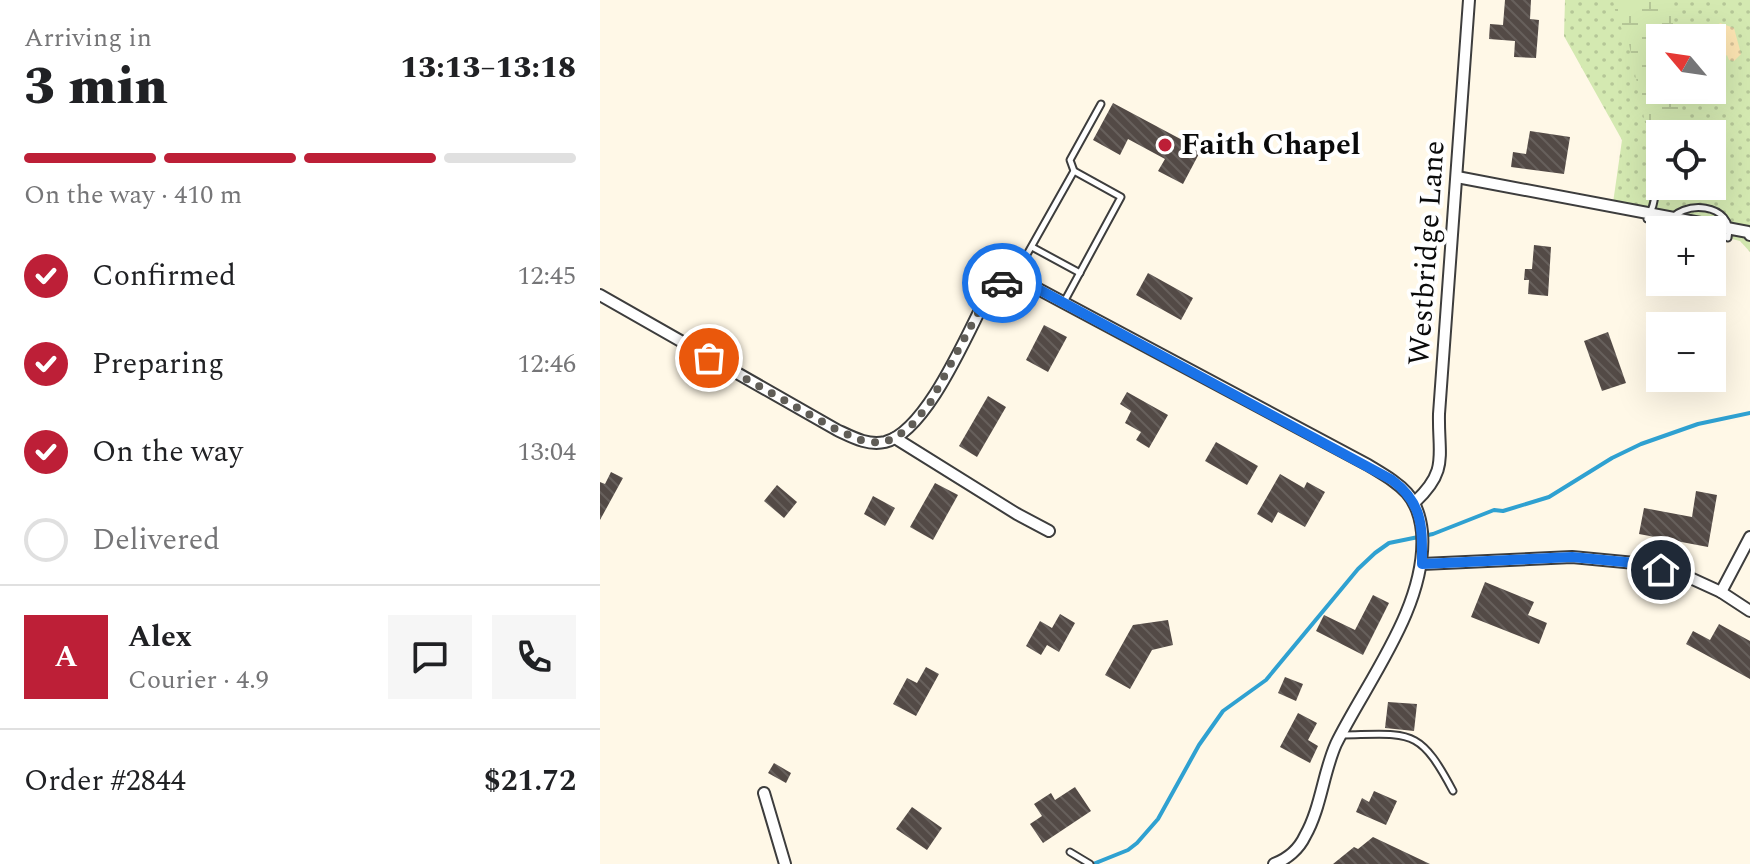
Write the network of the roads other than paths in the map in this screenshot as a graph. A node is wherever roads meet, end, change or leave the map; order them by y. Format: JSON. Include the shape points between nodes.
{"nodes":[{"id":1,"x":1469,"y":0,"type":"edge"},
{"id":2,"x":1101,"y":104,"type":"dead end"},
{"id":3,"x":1074,"y":171,"type":"junction"},
{"id":4,"x":1457,"y":177,"type":"junction"},
{"id":5,"x":1652,"y":200,"type":"edge"},
{"id":6,"x":1649,"y":216,"type":"joint"},
{"id":7,"x":1726,"y":232,"type":"edge"},
{"id":8,"x":1750,"y":235,"type":"edge"},
{"id":9,"x":1032,"y":247,"type":"junction"},
{"id":10,"x":1080,"y":273,"type":"junction"},
{"id":11,"x":1012,"y":281,"type":"junction"},
{"id":12,"x":600,"y":295,"type":"edge"},
{"id":13,"x":1064,"y":302,"type":"junction"},
{"id":14,"x":895,"y":438,"type":"junction"},
{"id":15,"x":1415,"y":502,"type":"junction"},
{"id":16,"x":1049,"y":531,"type":"dead end"},
{"id":17,"x":1750,"y":537,"type":"edge"},
{"id":18,"x":1422,"y":564,"type":"junction"},
{"id":19,"x":1721,"y":592,"type":"junction"},
{"id":20,"x":1750,"y":611,"type":"edge"},
{"id":21,"x":1342,"y":735,"type":"junction"},
{"id":22,"x":1453,"y":791,"type":"dead end"},
{"id":23,"x":764,"y":793,"type":"dead end"},
{"id":24,"x":1070,"y":852,"type":"dead end"},
{"id":25,"x":785,"y":864,"type":"edge"},
{"id":26,"x":1090,"y":864,"type":"edge"},
{"id":27,"x":1274,"y":864,"type":"edge"}],
"edges":[{"from":1,"to":4,"type":"street","name":"Westbridge Lane"},
{"from":2,"to":3,"type":"lane","via":[[1070,160]]},
{"from":3,"to":9,"type":"lane"},
{"from":3,"to":10,"type":"lane","via":[[1121,197]]},
{"from":4,"to":6,"type":"street"},
{"from":4,"to":15,"type":"street","name":"Westbridge Lane","via":[[1439,469],[1431,487]]},
{"from":5,"to":6,"type":"lane"},
{"from":7,"to":8,"type":"street"},
{"from":9,"to":10,"type":"lane"},
{"from":9,"to":11,"type":"lane"},
{"from":10,"to":13,"type":"lane"},
{"from":11,"to":13,"type":"street"},
{"from":11,"to":14,"type":"street","via":[[998,283],[987,296],[930,403]]},
{"from":12,"to":14,"type":"street","via":[[837,430],[863,441]]},
{"from":13,"to":15,"type":"street","via":[[1368,465]]},
{"from":14,"to":16,"type":"street"},
{"from":15,"to":18,"type":"street"},
{"from":17,"to":19,"type":"street"},
{"from":18,"to":19,"type":"street","via":[[1572,557],[1635,563]]},
{"from":18,"to":21,"type":"street","via":[[1398,630]]},
{"from":19,"to":20,"type":"street"},
{"from":21,"to":22,"type":"lane","via":[[1391,734],[1419,741]]},
{"from":21,"to":27,"type":"street","via":[[1306,836]]},
{"from":23,"to":25,"type":"street"},
{"from":24,"to":26,"type":"lane"}]}
